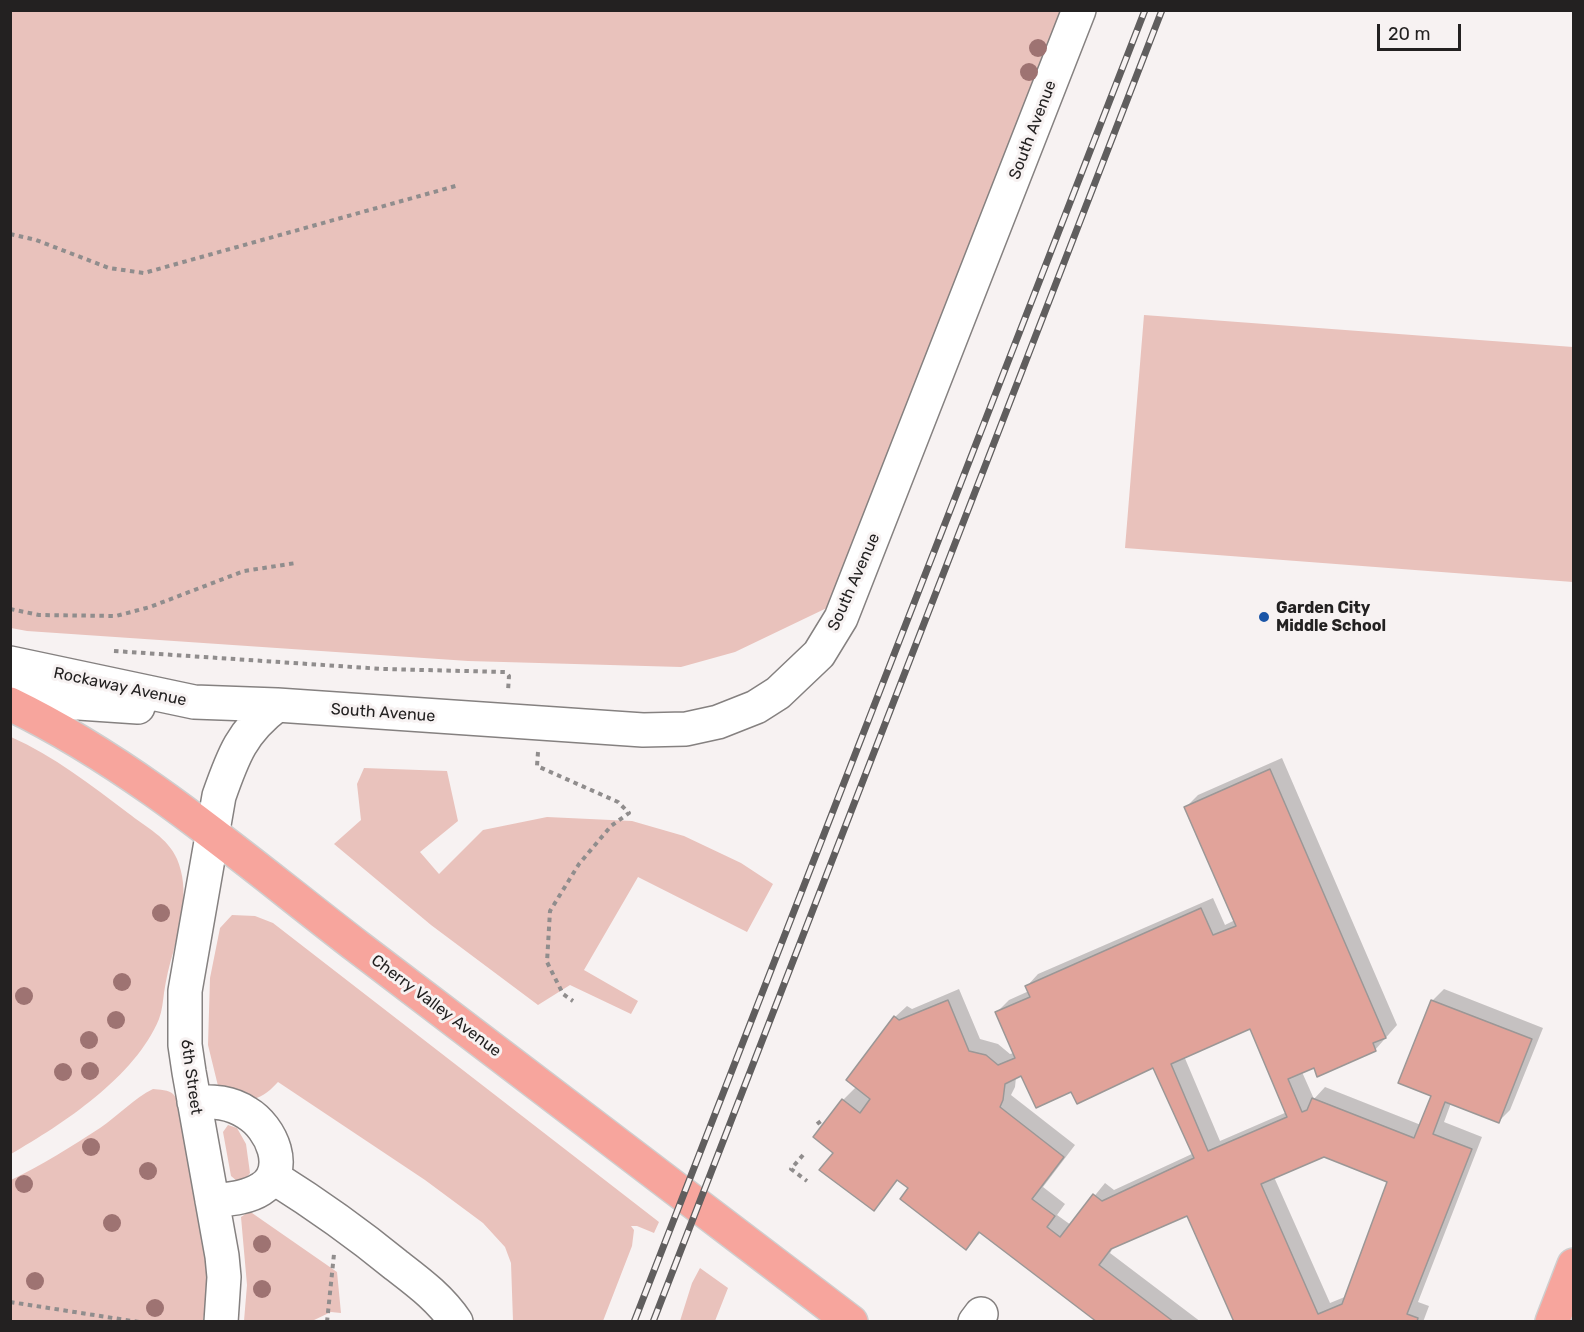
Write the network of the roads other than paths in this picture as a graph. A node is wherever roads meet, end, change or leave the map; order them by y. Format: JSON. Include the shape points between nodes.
{"nodes":[{"id":1,"x":1079,"y":10,"type":"edge"},
{"id":2,"x":10,"y":663,"type":"edge"},
{"id":3,"x":10,"y":694,"type":"edge"},
{"id":4,"x":194,"y":702,"type":"junction"},
{"id":5,"x":10,"y":704,"type":"edge"},
{"id":6,"x":277,"y":705,"type":"junction"},
{"id":7,"x":212,"y":833,"type":"junction"},
{"id":8,"x":194,"y":1102,"type":"junction"},
{"id":9,"x":273,"y":1177,"type":"junction"},
{"id":10,"x":212,"y":1201,"type":"junction"},
{"id":11,"x":1574,"y":1264,"type":"edge"},
{"id":12,"x":221,"y":1322,"type":"edge"},
{"id":13,"x":456,"y":1322,"type":"edge"},
{"id":14,"x":851,"y":1322,"type":"edge"},
{"id":15,"x":1552,"y":1322,"type":"edge"}],
"edges":[{"from":1,"to":6,"type":"street","name":"South Avenue","via":[[841,618],[819,654],[778,693],[718,722],[686,729],[643,730]]},
{"from":2,"to":4,"type":"street","name":"Rockaway Avenue"},
{"from":3,"to":4,"type":"street","name":"Rockaway Avenue","via":[[128,707]]},
{"from":4,"to":6,"type":"street","name":"South Avenue"},
{"from":5,"to":7,"type":"main road","name":"Cherry Valley Avenue","via":[[93,749]]},
{"from":6,"to":7,"type":"street","via":[[241,741],[219,796]]},
{"from":7,"to":8,"type":"street","name":"6th Street","via":[[185,991],[185,1045]]},
{"from":7,"to":14,"type":"main road","name":"Cherry Valley Avenue"},
{"from":8,"to":9,"type":"street","via":[[221,1102],[236,1107],[262,1125],[276,1151]]},
{"from":8,"to":10,"type":"street","name":"6th Street"},
{"from":9,"to":10,"type":"street","via":[[264,1188],[249,1196]]},
{"from":9,"to":13,"type":"street","via":[[341,1222],[437,1298]]},
{"from":10,"to":12,"type":"street","name":"6th Street","via":[[224,1277]]},
{"from":11,"to":15,"type":"main road"}]}
